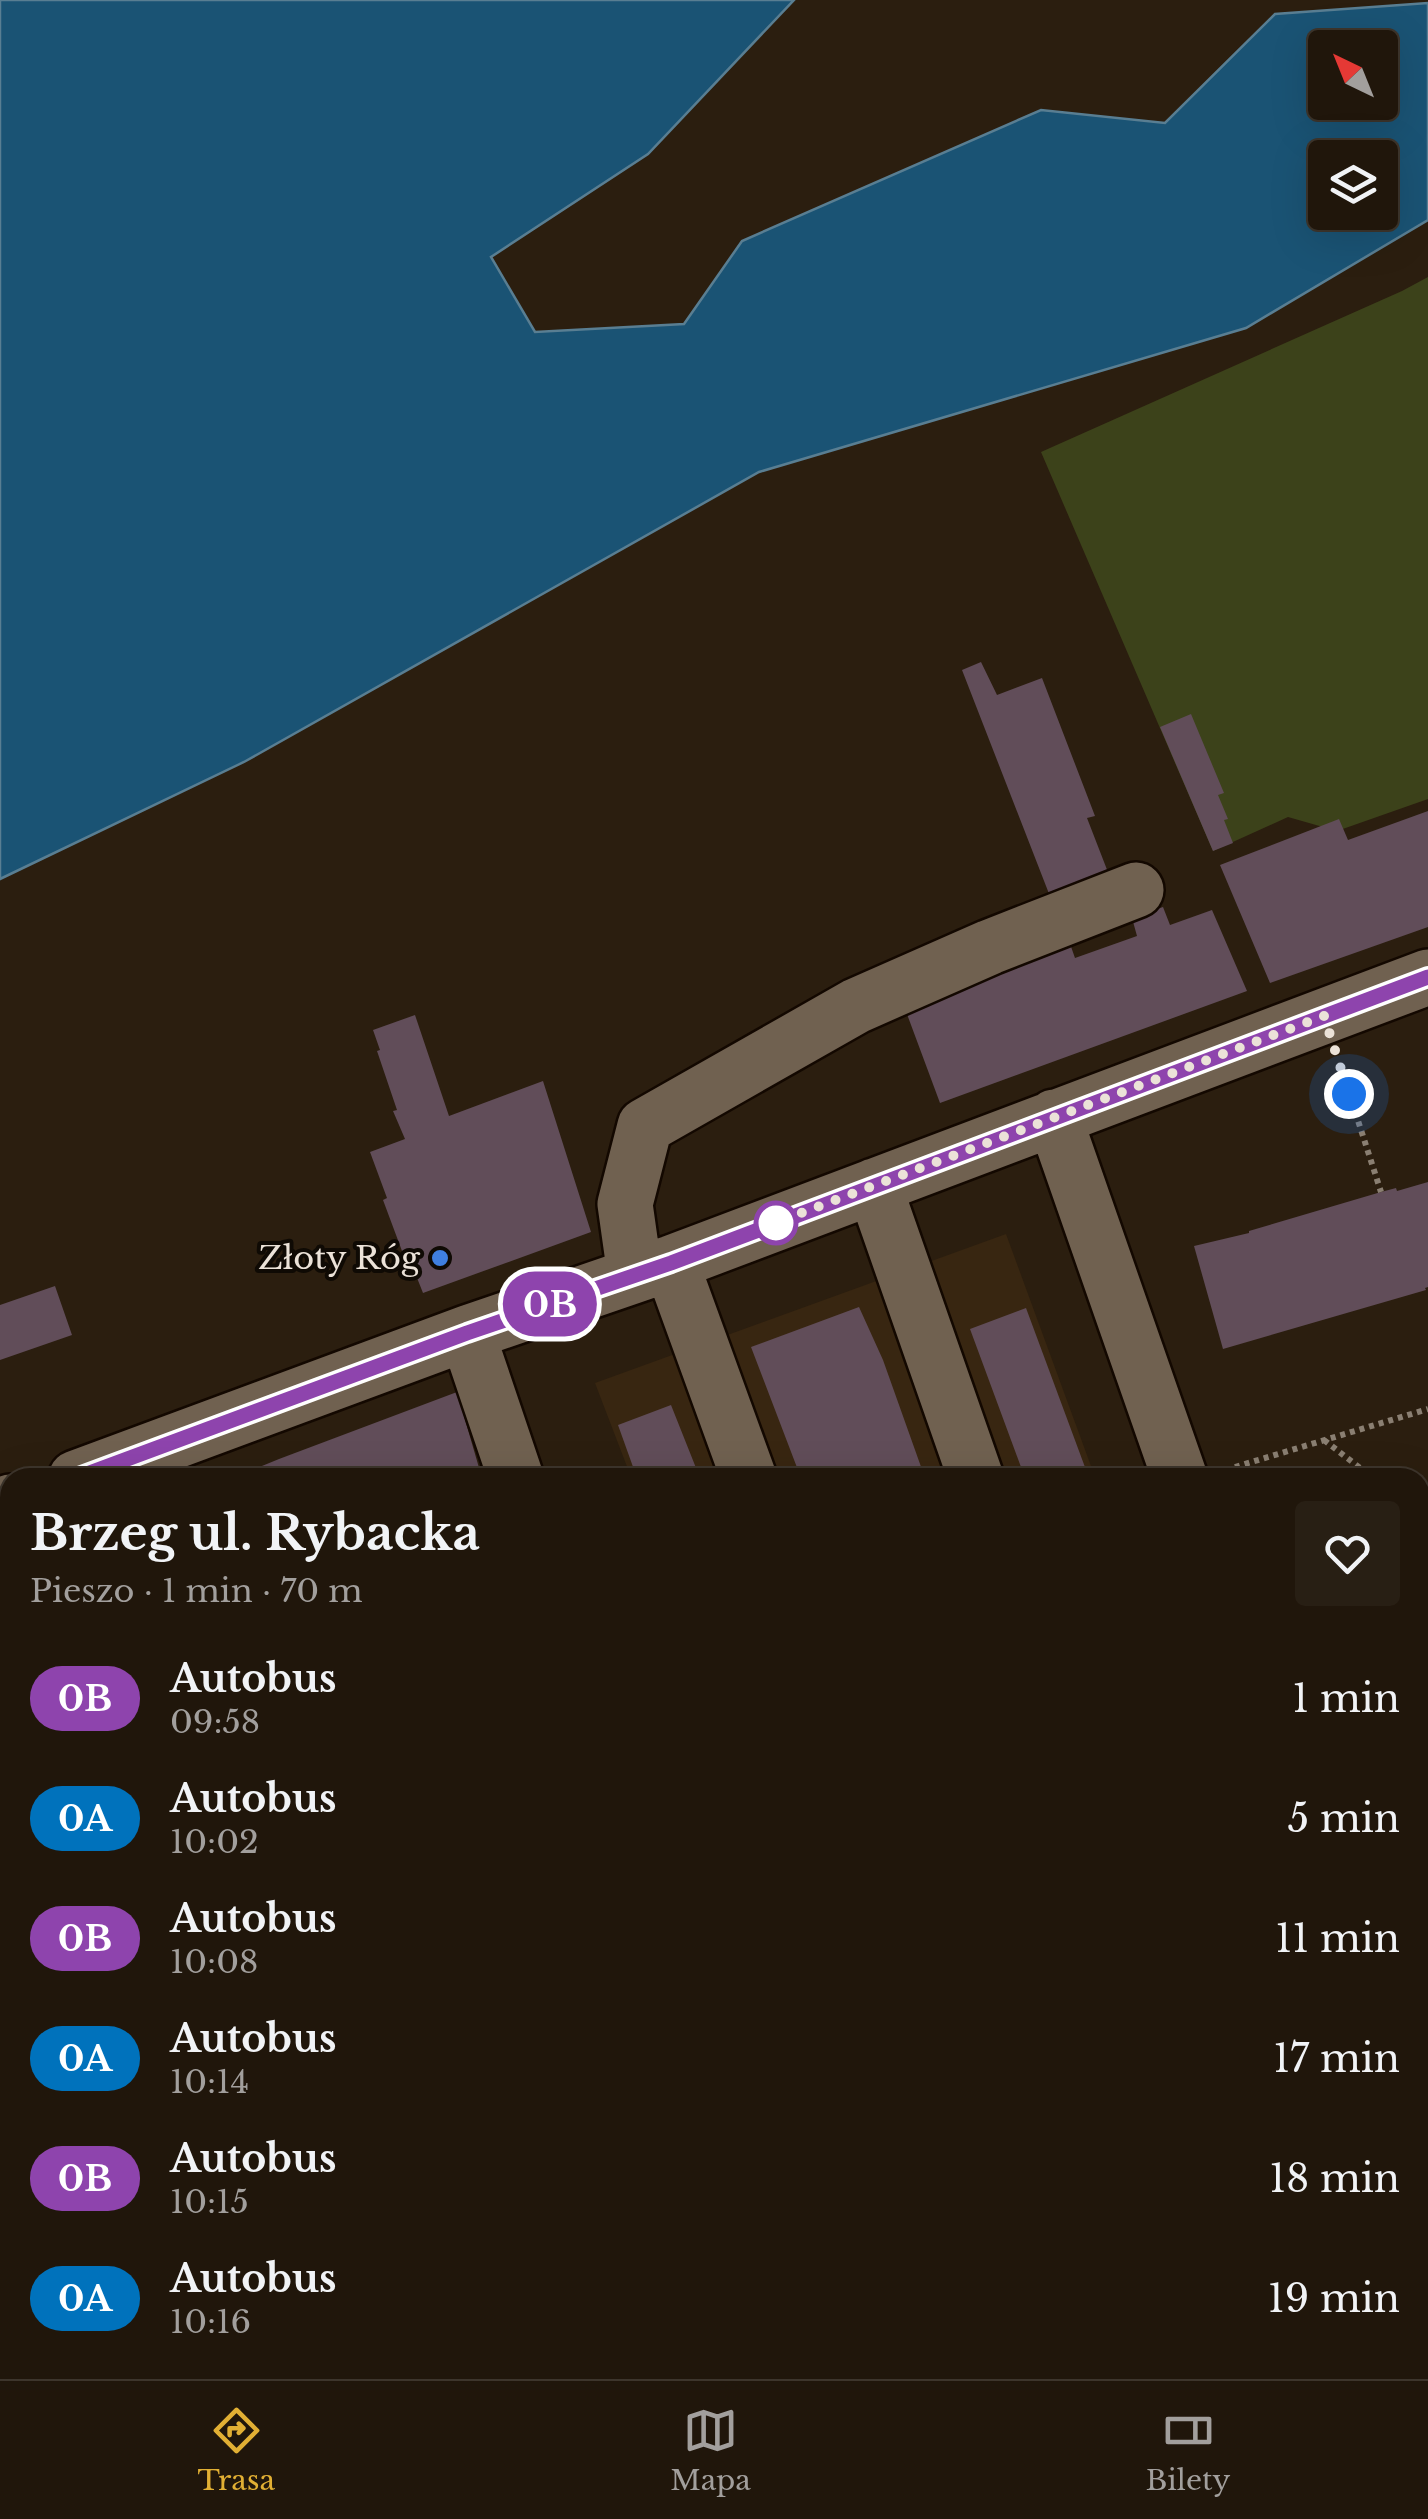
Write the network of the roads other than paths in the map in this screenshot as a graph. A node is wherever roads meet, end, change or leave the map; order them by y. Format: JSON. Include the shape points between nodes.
{"nodes":[{"id":1,"x":1136,"y":890,"type":"dead end"},
{"id":2,"x":1428,"y":978,"type":"edge"},
{"id":3,"x":1054,"y":1117,"type":"junction"},
{"id":4,"x":874,"y":1186,"type":"junction"},
{"id":5,"x":653,"y":1269,"type":"junction"},
{"id":6,"x":467,"y":1333,"type":"junction"},
{"id":7,"x":103,"y":1468,"type":"edge"},
{"id":8,"x":513,"y":1468,"type":"edge"},
{"id":9,"x":744,"y":1468,"type":"edge"},
{"id":10,"x":973,"y":1468,"type":"edge"},
{"id":11,"x":1196,"y":1468,"type":"edge"}],
"edges":[{"from":1,"to":5,"type":"street","via":[[856,1006],[646,1126],[625,1204]]},
{"from":2,"to":3,"type":"street"},
{"from":3,"to":4,"type":"street"},
{"from":3,"to":11,"type":"street"},
{"from":4,"to":5,"type":"street"},
{"from":4,"to":10,"type":"street"},
{"from":5,"to":6,"type":"street"},
{"from":5,"to":9,"type":"street"},
{"from":6,"to":7,"type":"street"},
{"from":6,"to":8,"type":"street"}]}
